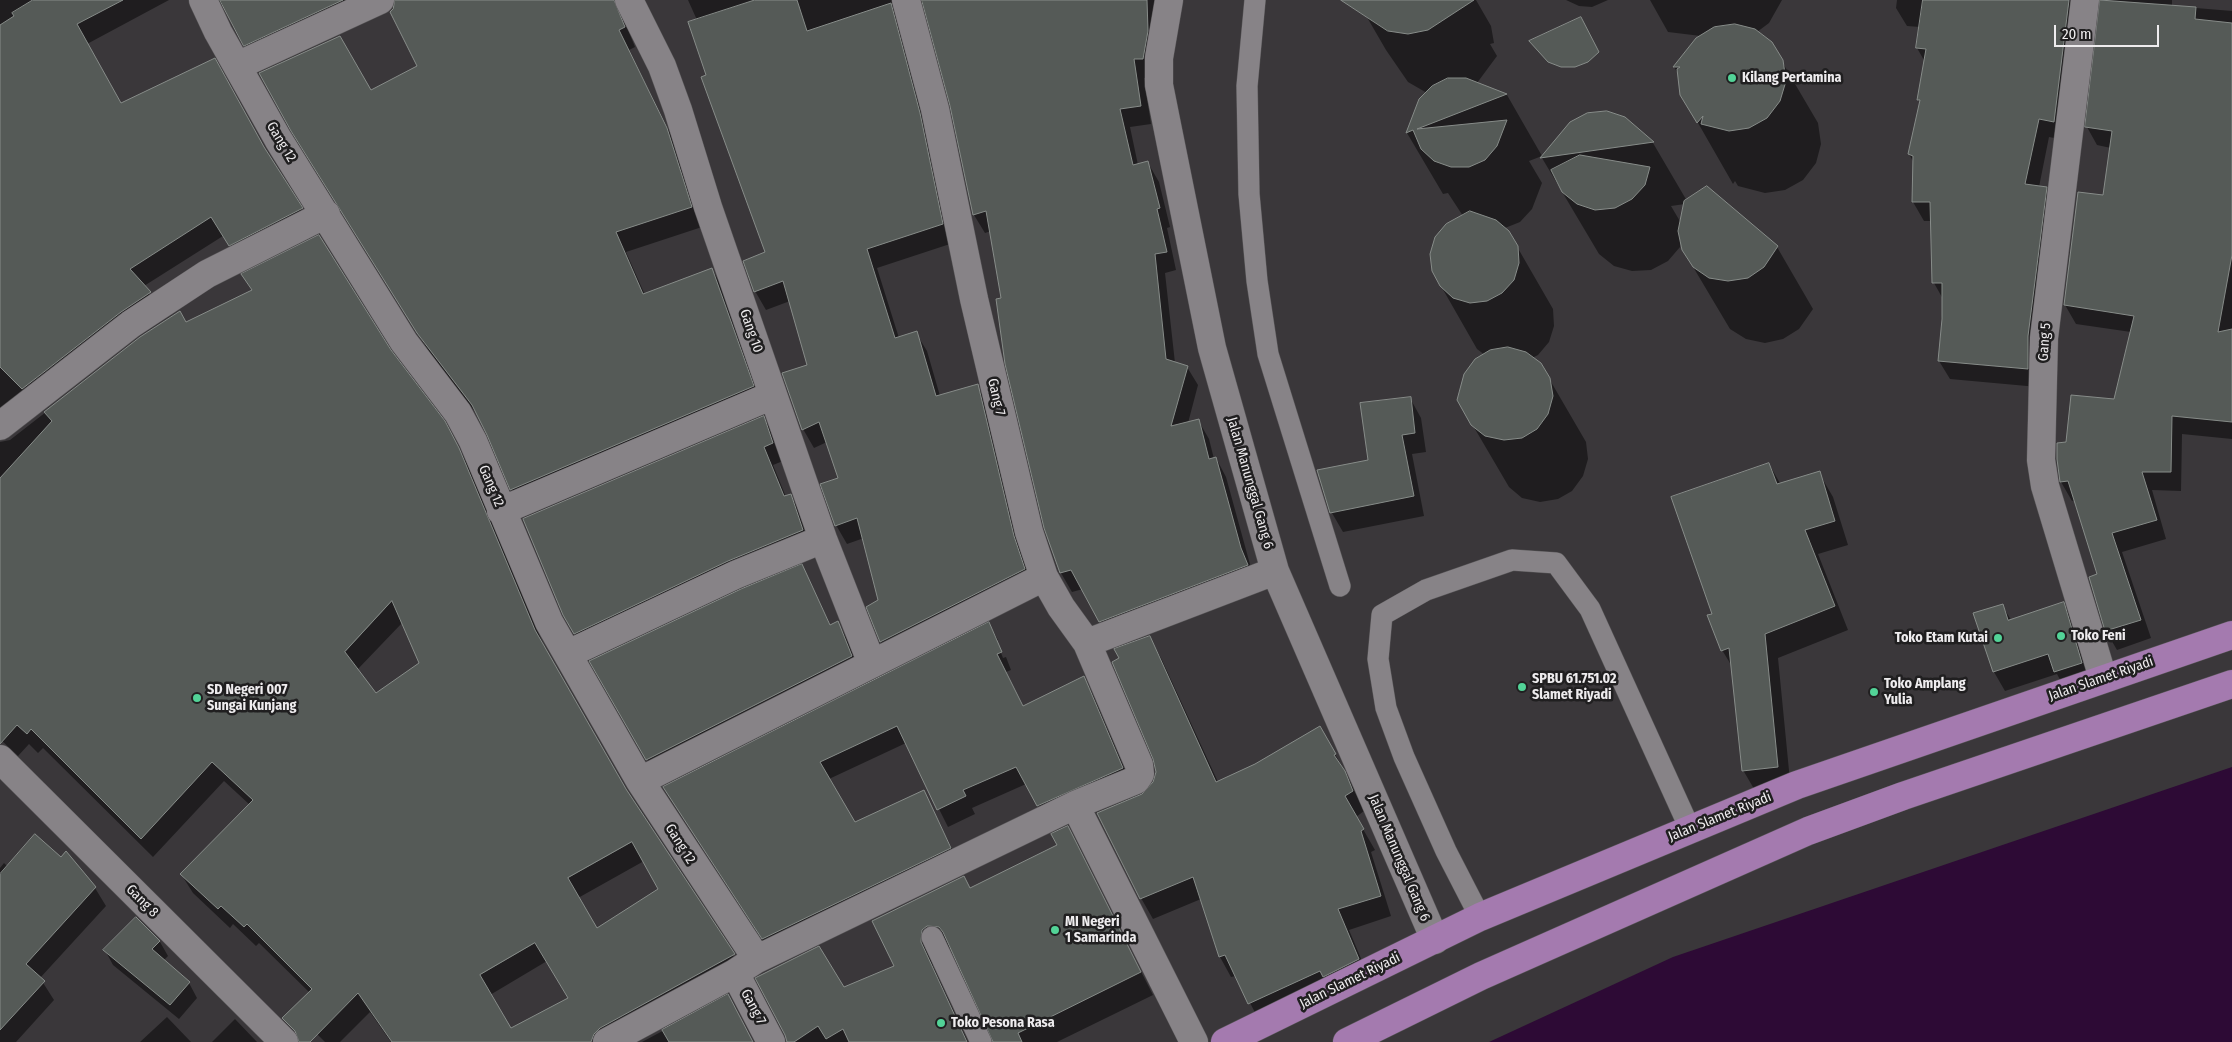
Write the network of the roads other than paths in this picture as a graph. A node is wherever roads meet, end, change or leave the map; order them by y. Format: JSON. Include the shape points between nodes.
{"nodes":[{"id":1,"x":203,"y":0,"type":"edge"},
{"id":2,"x":380,"y":0,"type":"edge"},
{"id":3,"x":629,"y":0,"type":"edge"},
{"id":4,"x":906,"y":0,"type":"edge"},
{"id":5,"x":1169,"y":0,"type":"edge"},
{"id":6,"x":1255,"y":0,"type":"edge"},
{"id":7,"x":2085,"y":0,"type":"edge"},
{"id":8,"x":237,"y":66,"type":"junction"},
{"id":9,"x":326,"y":214,"type":"junction"},
{"id":10,"x":773,"y":395,"type":"junction"},
{"id":11,"x":0,"y":426,"type":"edge"},
{"id":12,"x":501,"y":511,"type":"junction"},
{"id":13,"x":823,"y":539,"type":"junction"},
{"id":14,"x":1275,"y":571,"type":"junction"},
{"id":15,"x":1044,"y":576,"type":"junction"},
{"id":16,"x":1340,"y":586,"type":"dead end"},
{"id":17,"x":2232,"y":634,"type":"edge"},
{"id":18,"x":1087,"y":643,"type":"junction"},
{"id":19,"x":568,"y":654,"type":"junction"},
{"id":20,"x":872,"y":664,"type":"junction"},
{"id":21,"x":2103,"y":678,"type":"junction"},
{"id":22,"x":2232,"y":684,"type":"edge"},
{"id":23,"x":0,"y":759,"type":"edge"},
{"id":24,"x":640,"y":781,"type":"junction"},
{"id":25,"x":1075,"y":805,"type":"junction"},
{"id":26,"x":1690,"y":829,"type":"junction"},
{"id":27,"x":1480,"y":917,"type":"junction"},
{"id":28,"x":932,"y":937,"type":"dead end"},
{"id":29,"x":1434,"y":940,"type":"junction"},
{"id":30,"x":745,"y":966,"type":"junction"},
{"id":31,"x":284,"y":1042,"type":"edge"},
{"id":32,"x":607,"y":1042,"type":"edge"},
{"id":33,"x":771,"y":1042,"type":"edge"},
{"id":34,"x":981,"y":1042,"type":"edge"},
{"id":35,"x":1194,"y":1042,"type":"edge"},
{"id":36,"x":1225,"y":1042,"type":"edge"},
{"id":37,"x":1347,"y":1042,"type":"edge"}],
"edges":[{"from":1,"to":8,"type":"street","name":"Gang 12"},
{"from":2,"to":8,"type":"street"},
{"from":3,"to":10,"type":"street","name":"Gang 10","via":[[662,66]]},
{"from":4,"to":15,"type":"street","name":"Gang 7","via":[[935,109],[1003,430],[1029,532]]},
{"from":5,"to":14,"type":"street","name":"Jalan Manunggal Gang 6","via":[[1159,58],[1166,125],[1212,348]]},
{"from":6,"to":16,"type":"lane","via":[[1247,86],[1249,194],[1257,281],[1268,354]]},
{"from":7,"to":21,"type":"street","name":"Gang 5","via":[[2044,338],[2041,460],[2045,486]]},
{"from":8,"to":9,"type":"street","name":"Gang 12"},
{"from":9,"to":11,"type":"street","via":[[207,274],[131,324]]},
{"from":9,"to":12,"type":"street","name":"Gang 12","via":[[404,342],[458,413]]},
{"from":10,"to":12,"type":"street"},
{"from":10,"to":13,"type":"street","name":"Gang 10"},
{"from":12,"to":19,"type":"street","name":"Gang 12","via":[[539,603]]},
{"from":13,"to":19,"type":"street","via":[[735,575]]},
{"from":13,"to":20,"type":"street","name":"Gang 10"},
{"from":14,"to":18,"type":"street"},
{"from":14,"to":29,"type":"street","name":"Jalan Manunggal Gang 6"},
{"from":15,"to":18,"type":"street","name":"Gang 7"},
{"from":15,"to":20,"type":"street"},
{"from":17,"to":21,"type":"highway","name":"Jalan Slamet Riyadi"},
{"from":18,"to":25,"type":"street","name":"Gang 7","via":[[1140,774],[1136,780]]},
{"from":19,"to":24,"type":"street","name":"Gang 12"},
{"from":20,"to":24,"type":"street"},
{"from":21,"to":26,"type":"highway","name":"Jalan Slamet Riyadi","via":[[1797,785]]},
{"from":22,"to":37,"type":"highway","via":[[1808,831],[1481,976]]},
{"from":23,"to":31,"type":"street","name":"Gang 8"},
{"from":24,"to":30,"type":"street","name":"Gang 12","via":[[749,947]]},
{"from":25,"to":30,"type":"street"},
{"from":25,"to":35,"type":"street"},
{"from":26,"to":27,"type":"highway","name":"Jalan Slamet Riyadi"},
{"from":26,"to":27,"type":"lane","via":[[1590,609],[1556,563],[1512,560],[1426,590],[1382,615],[1379,669],[1386,708],[1404,757]]},
{"from":27,"to":29,"type":"highway","name":"Jalan Slamet Riyadi"},
{"from":28,"to":34,"type":"lane"},
{"from":29,"to":36,"type":"highway","name":"Jalan Slamet Riyadi"},
{"from":30,"to":32,"type":"street"},
{"from":30,"to":33,"type":"street","name":"Gang 7"}]}
